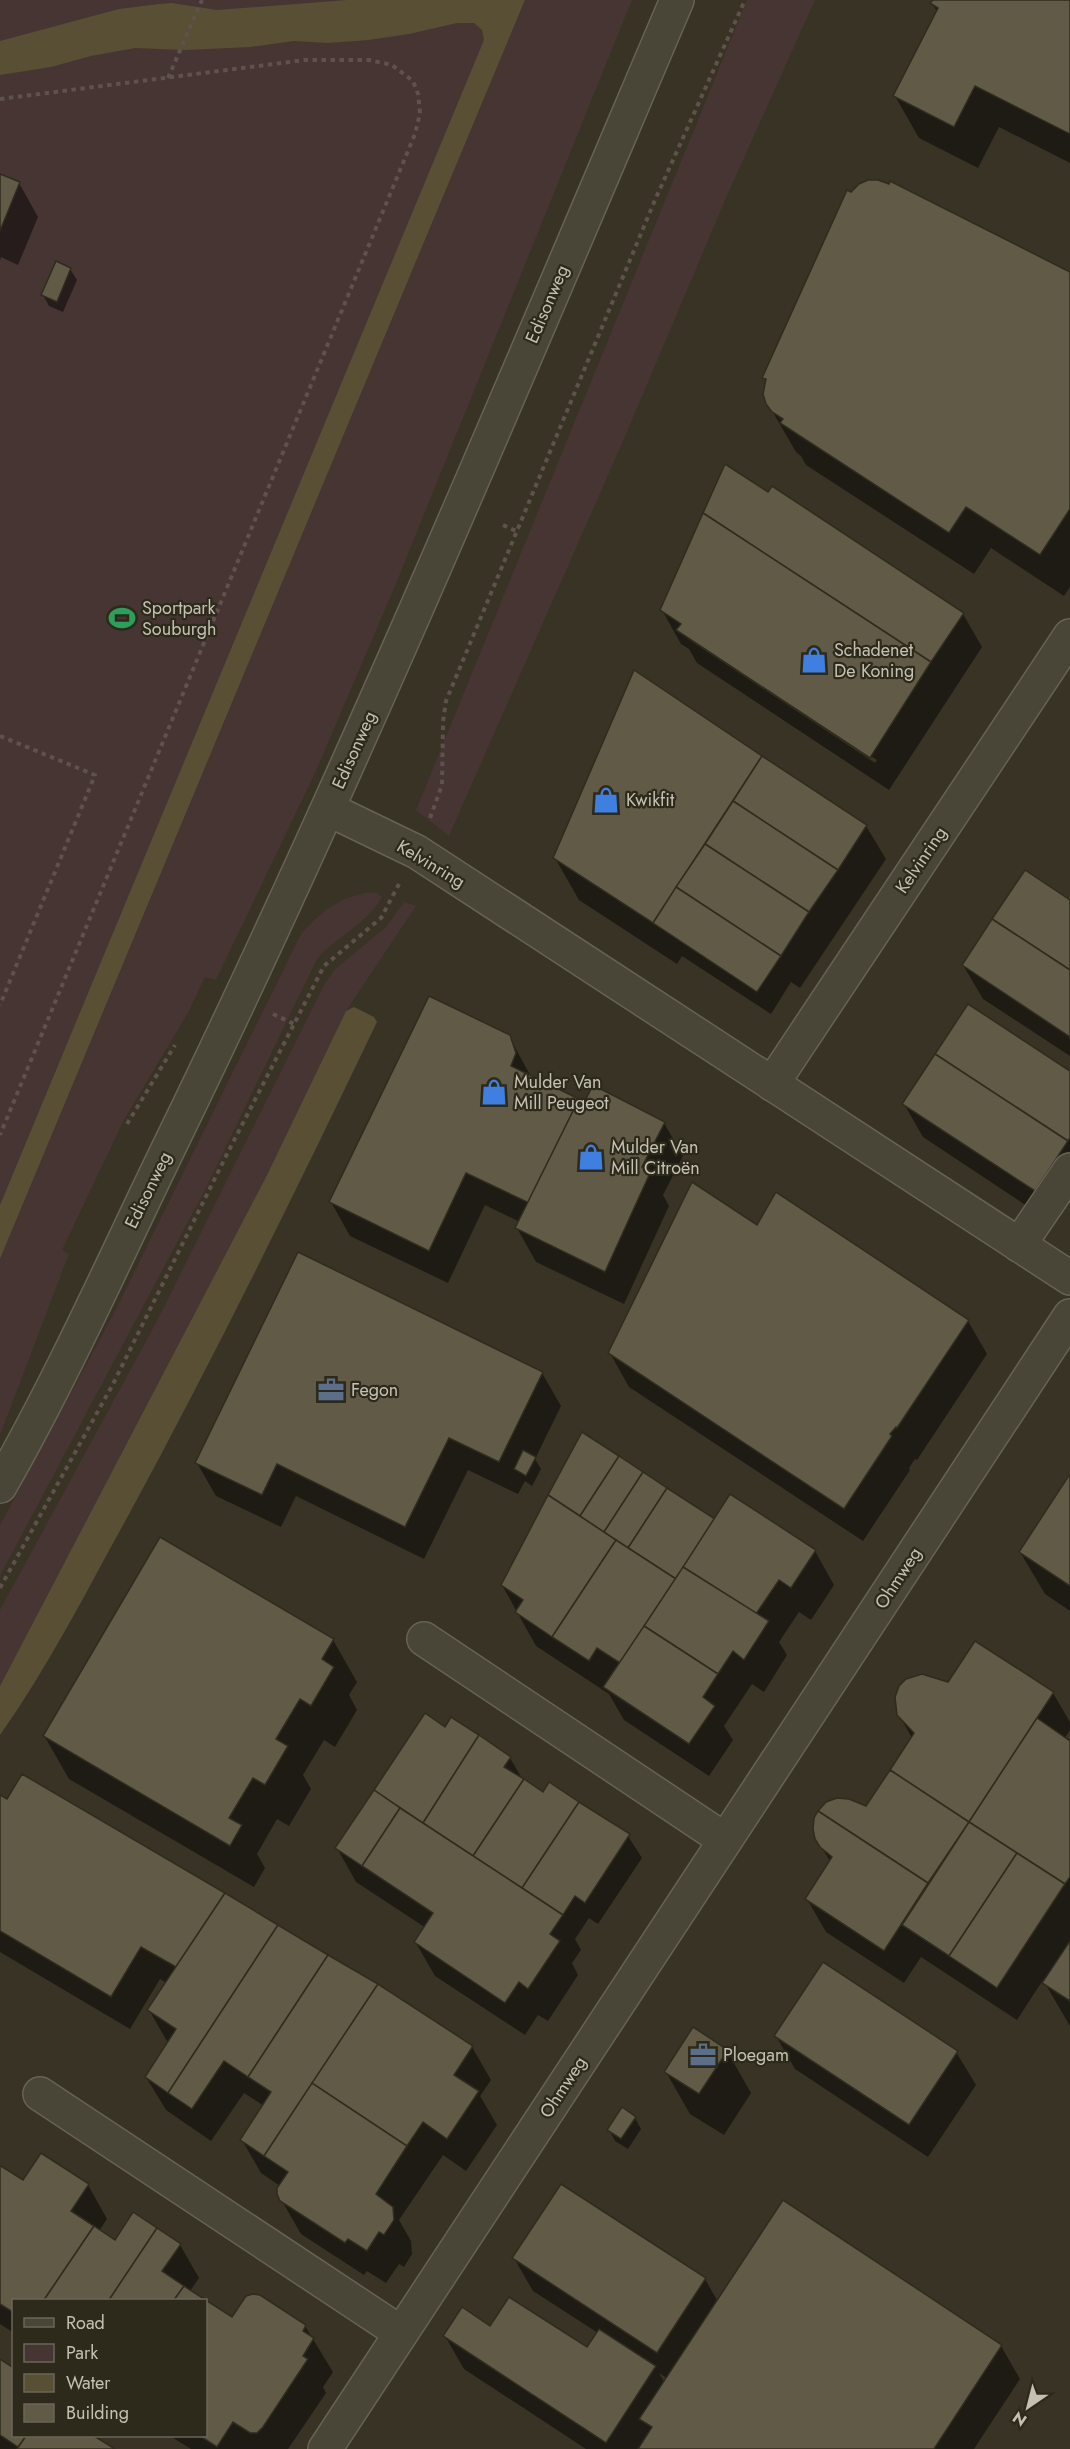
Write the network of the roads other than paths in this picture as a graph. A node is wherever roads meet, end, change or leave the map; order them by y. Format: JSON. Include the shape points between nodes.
{"nodes":[{"id":1,"x":676,"y":0,"type":"edge"},
{"id":2,"x":1070,"y":636,"type":"edge"},
{"id":3,"x":328,"y":809,"type":"junction"},
{"id":4,"x":772,"y":1084,"type":"junction"},
{"id":5,"x":1070,"y":1170,"type":"edge"},
{"id":6,"x":1019,"y":1245,"type":"junction"},
{"id":7,"x":1070,"y":1278,"type":"edge"},
{"id":8,"x":1070,"y":1316,"type":"edge"},
{"id":9,"x":0,"y":1486,"type":"edge"},
{"id":10,"x":424,"y":1639,"type":"dead end"},
{"id":11,"x":725,"y":1840,"type":"junction"},
{"id":12,"x":40,"y":2094,"type":"dead end"},
{"id":13,"x":401,"y":2333,"type":"junction"},
{"id":14,"x":325,"y":2449,"type":"edge"}],
"edges":[{"from":1,"to":3,"type":"street","name":"Edisonweg"},
{"from":2,"to":4,"type":"street","name":"Kelvinring"},
{"from":3,"to":4,"type":"street","name":"Kelvinring","via":[[417,852]]},
{"from":3,"to":9,"type":"street","name":"Edisonweg","via":[[40,1415]]},
{"from":4,"to":6,"type":"street","name":"Kelvinring"},
{"from":5,"to":6,"type":"street"},
{"from":6,"to":7,"type":"street","name":"Kelvinring"},
{"from":8,"to":11,"type":"street","name":"Ohmweg"},
{"from":10,"to":11,"type":"street"},
{"from":11,"to":13,"type":"street","name":"Ohmweg"},
{"from":12,"to":13,"type":"street"},
{"from":13,"to":14,"type":"street","name":"Ohmweg"}]}
